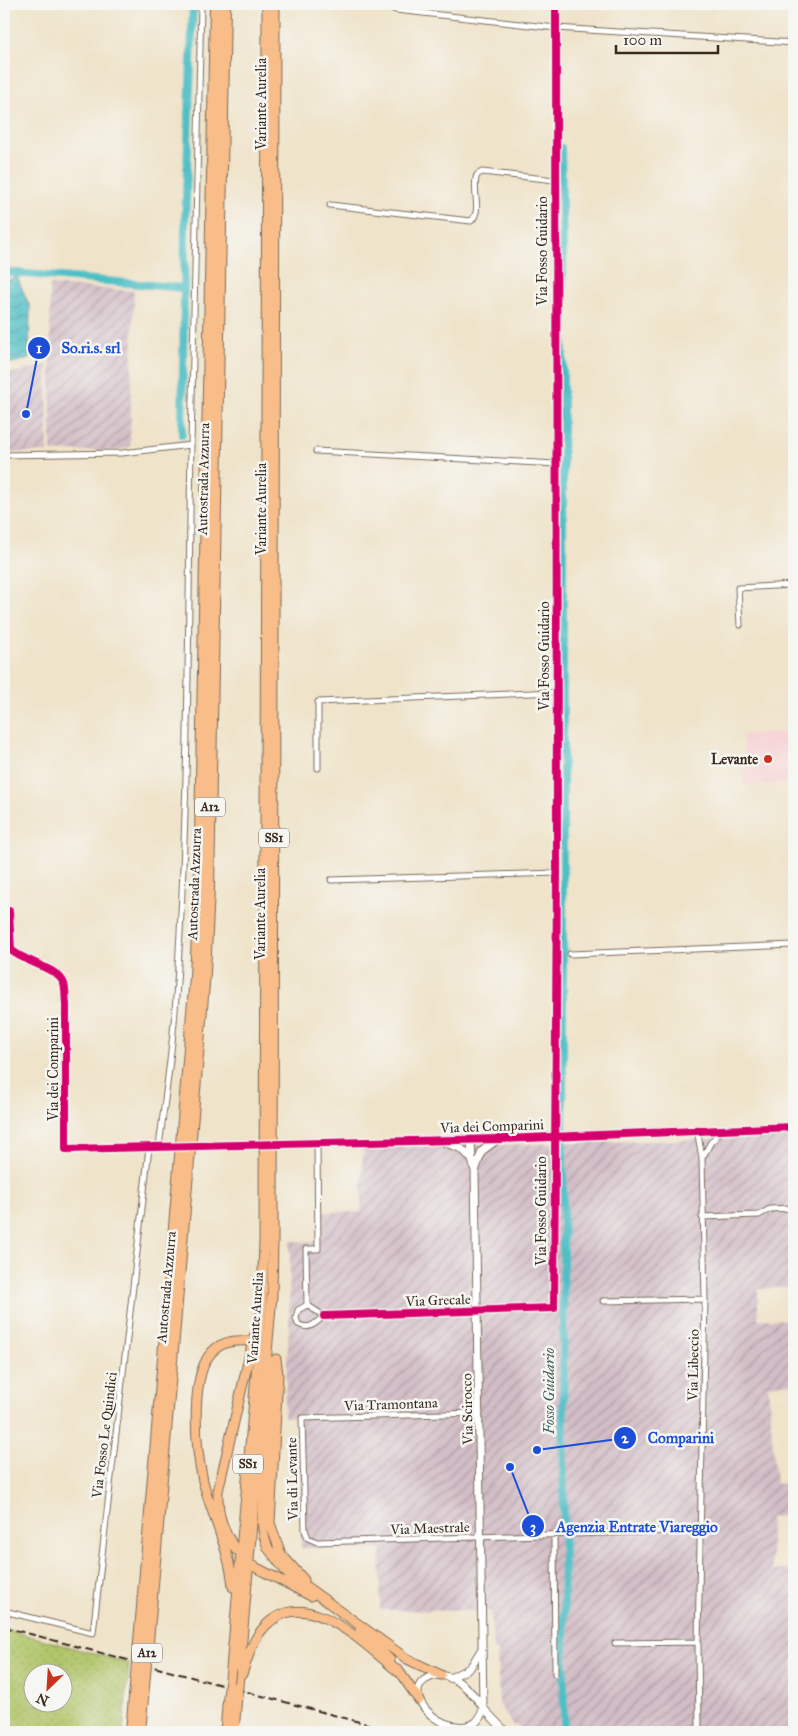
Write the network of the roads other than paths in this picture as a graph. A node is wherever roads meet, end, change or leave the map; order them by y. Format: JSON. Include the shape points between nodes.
{"nodes":[{"id":1,"x":201,"y":4,"type":"edge"},
{"id":2,"x":215,"y":4,"type":"edge"},
{"id":3,"x":225,"y":4,"type":"edge"},
{"id":4,"x":267,"y":4,"type":"edge"},
{"id":5,"x":275,"y":4,"type":"edge"},
{"id":6,"x":380,"y":4,"type":"edge"},
{"id":7,"x":556,"y":4,"type":"edge"},
{"id":8,"x":556,"y":28,"type":"junction"},
{"id":9,"x":794,"y":43,"type":"edge"},
{"id":10,"x":555,"y":180,"type":"junction"},
{"id":11,"x":330,"y":205,"type":"dead end"},
{"id":12,"x":191,"y":445,"type":"junction"},
{"id":13,"x":316,"y":451,"type":"dead end"},
{"id":14,"x":4,"y":455,"type":"edge"},
{"id":15,"x":556,"y":464,"type":"junction"},
{"id":16,"x":794,"y":585,"type":"edge"},
{"id":17,"x":740,"y":625,"type":"dead end"},
{"id":18,"x":556,"y":692,"type":"junction"},
{"id":19,"x":318,"y":768,"type":"dead end"},
{"id":20,"x":556,"y":874,"type":"junction"},
{"id":21,"x":331,"y":880,"type":"dead end"},
{"id":22,"x":9,"y":911,"type":"dead end"},
{"id":23,"x":794,"y":946,"type":"edge"},
{"id":24,"x":570,"y":954,"type":"dead end"},
{"id":25,"x":794,"y":1127,"type":"edge"},
{"id":26,"x":723,"y":1129,"type":"junction"},
{"id":27,"x":697,"y":1130,"type":"junction"},
{"id":28,"x":554,"y":1135,"type":"junction"},
{"id":29,"x":479,"y":1139,"type":"junction"},
{"id":30,"x":499,"y":1139,"type":"junction"},
{"id":31,"x":438,"y":1140,"type":"junction"},
{"id":32,"x":471,"y":1140,"type":"junction"},
{"id":33,"x":317,"y":1142,"type":"junction"},
{"id":34,"x":281,"y":1143,"type":"dead end"},
{"id":35,"x":261,"y":1144,"type":"dead end"},
{"id":36,"x":199,"y":1146,"type":"dead end"},
{"id":37,"x":159,"y":1147,"type":"junction"},
{"id":38,"x":175,"y":1147,"type":"dead end"},
{"id":39,"x":149,"y":1148,"type":"junction"},
{"id":40,"x":481,"y":1153,"type":"junction"},
{"id":41,"x":702,"y":1158,"type":"junction"},
{"id":42,"x":472,"y":1160,"type":"junction"},
{"id":43,"x":475,"y":1171,"type":"junction"},
{"id":44,"x":794,"y":1208,"type":"edge"},
{"id":45,"x":702,"y":1217,"type":"junction"},
{"id":46,"x":272,"y":1295,"type":"junction"},
{"id":47,"x":705,"y":1299,"type":"junction"},
{"id":48,"x":603,"y":1302,"type":"dead end"},
{"id":49,"x":262,"y":1304,"type":"junction"},
{"id":50,"x":307,"y":1305,"type":"junction"},
{"id":51,"x":554,"y":1308,"type":"joint"},
{"id":52,"x":478,"y":1312,"type":"junction"},
{"id":53,"x":324,"y":1316,"type":"junction"},
{"id":54,"x":248,"y":1341,"type":"dead end"},
{"id":55,"x":276,"y":1359,"type":"dead end"},
{"id":56,"x":480,"y":1413,"type":"junction"},
{"id":57,"x":302,"y":1418,"type":"joint"},
{"id":58,"x":701,"y":1530,"type":"junction"},
{"id":59,"x":556,"y":1535,"type":"junction"},
{"id":60,"x":308,"y":1538,"type":"joint"},
{"id":61,"x":480,"y":1538,"type":"junction"},
{"id":62,"x":236,"y":1550,"type":"dead end"},
{"id":63,"x":253,"y":1566,"type":"dead end"},
{"id":64,"x":327,"y":1603,"type":"junction"},
{"id":65,"x":147,"y":1607,"type":"junction"},
{"id":66,"x":4,"y":1612,"type":"edge"},
{"id":67,"x":344,"y":1615,"type":"junction"},
{"id":68,"x":234,"y":1624,"type":"junction"},
{"id":69,"x":698,"y":1642,"type":"junction"},
{"id":70,"x":615,"y":1643,"type":"dead end"},
{"id":71,"x":482,"y":1648,"type":"junction"},
{"id":72,"x":238,"y":1670,"type":"junction"},
{"id":73,"x":400,"y":1673,"type":"junction"},
{"id":74,"x":555,"y":1674,"type":"dead end"},
{"id":75,"x":445,"y":1676,"type":"junction"},
{"id":76,"x":139,"y":1697,"type":"junction"},
{"id":77,"x":419,"y":1700,"type":"junction"},
{"id":78,"x":232,"y":1706,"type":"junction"},
{"id":79,"x":483,"y":1708,"type":"junction"},
{"id":80,"x":452,"y":1728,"type":"junction"},
{"id":81,"x":131,"y":1732,"type":"edge"},
{"id":82,"x":140,"y":1732,"type":"edge"},
{"id":83,"x":225,"y":1732,"type":"edge"},
{"id":84,"x":234,"y":1732,"type":"edge"},
{"id":85,"x":460,"y":1732,"type":"edge"},
{"id":86,"x":506,"y":1732,"type":"edge"},
{"id":87,"x":698,"y":1732,"type":"edge"}],
"edges":[{"from":1,"to":12,"type":"street"},
{"from":2,"to":65,"type":"highway","name":"Autostrada Azzurra","number":"A12","via":[[196,968]]},
{"from":3,"to":65,"type":"highway","name":"Autostrada Azzurra","number":"A12","via":[[205,973]]},
{"from":4,"to":49,"type":"highway","name":"Variante Aurelia","number":"SS1","via":[[265,1207]]},
{"from":5,"to":46,"type":"highway","name":"Variante Aurelia","number":"SS1"},
{"from":6,"to":8,"type":"street","via":[[396,10]]},
{"from":7,"to":8,"type":"street","name":"Via Fosso Guidario"},
{"from":8,"to":9,"type":"street"},
{"from":8,"to":10,"type":"street","name":"Via Fosso Guidario"},
{"from":10,"to":11,"type":"street","name":"Via Fosso Guidario","via":[[477,174],[474,180],[476,212],[471,221]]},
{"from":10,"to":15,"type":"street","name":"Via Fosso Guidario"},
{"from":12,"to":14,"type":"street","via":[[122,453]]},
{"from":12,"to":37,"type":"street","via":[[180,945]]},
{"from":13,"to":15,"type":"street"},
{"from":15,"to":18,"type":"street","name":"Via Fosso Guidario"},
{"from":16,"to":17,"type":"street","via":[[738,588]]},
{"from":18,"to":19,"type":"street","name":"Via Fosso Guidario","via":[[318,702]]},
{"from":18,"to":20,"type":"street","name":"Via Fosso Guidario"},
{"from":20,"to":21,"type":"street"},
{"from":20,"to":28,"type":"street","name":"Via Fosso Guidario"},
{"from":22,"to":39,"type":"street","name":"Via dei Comparini","via":[[11,950],[19,958],[54,972],[64,983],[66,1149]]},
{"from":23,"to":24,"type":"street"},
{"from":25,"to":26,"type":"street","name":"Via dei Comparini"},
{"from":26,"to":27,"type":"street","name":"Via dei Comparini"},
{"from":26,"to":41,"type":"street","via":[[706,1147]]},
{"from":27,"to":28,"type":"street","name":"Via dei Comparini"},
{"from":27,"to":41,"type":"street","name":"Via Libeccio"},
{"from":28,"to":30,"type":"street","name":"Via dei Comparini"},
{"from":28,"to":51,"type":"street","name":"Via Fosso Guidario"},
{"from":29,"to":30,"type":"street","name":"Via dei Comparini"},
{"from":29,"to":32,"type":"street","name":"Via dei Comparini"},
{"from":29,"to":40,"type":"street","name":"Via Scirocco"},
{"from":30,"to":40,"type":"street"},
{"from":31,"to":32,"type":"street","name":"Via dei Comparini"},
{"from":31,"to":33,"type":"street","name":"Via dei Comparini"},
{"from":31,"to":42,"type":"street","via":[[462,1149]]},
{"from":32,"to":42,"type":"street","name":"Via Scirocco"},
{"from":33,"to":34,"type":"street","name":"Via dei Comparini"},
{"from":33,"to":50,"type":"street","via":[[318,1249],[306,1249]]},
{"from":35,"to":36,"type":"street"},
{"from":37,"to":38,"type":"street","name":"Via dei Comparini"},
{"from":37,"to":39,"type":"street","name":"Via dei Comparini"},
{"from":39,"to":66,"type":"street","name":"Via Fosso Le Quindici","via":[[93,1633]]},
{"from":40,"to":43,"type":"street","name":"Via Scirocco"},
{"from":41,"to":45,"type":"street","name":"Via Libeccio"},
{"from":42,"to":43,"type":"street","name":"Via Scirocco"},
{"from":43,"to":52,"type":"street","name":"Via Scirocco"},
{"from":44,"to":45,"type":"street","via":[[770,1209],[759,1215]]},
{"from":45,"to":47,"type":"street","name":"Via Libeccio"},
{"from":46,"to":64,"type":"highway","via":[[262,1518],[264,1536],[271,1554],[284,1570]]},
{"from":46,"to":72,"type":"highway","name":"Variante Aurelia","number":"SS1"},
{"from":47,"to":48,"type":"street"},
{"from":47,"to":58,"type":"street","name":"Via Libeccio"},
{"from":49,"to":62,"type":"highway","via":[[219,1484],[219,1515]]},
{"from":49,"to":68,"type":"highway","name":"Variante Aurelia","number":"SS1"},
{"from":50,"to":53,"type":"street"},
{"from":50,"to":53,"type":"street","via":[[296,1313],[296,1322],[301,1326],[313,1325]]},
{"from":51,"to":52,"type":"street","name":"Via Grecale"},
{"from":52,"to":53,"type":"street","name":"Via Grecale"},
{"from":52,"to":56,"type":"street","name":"Via Scirocco"},
{"from":54,"to":68,"type":"highway","via":[[224,1344],[207,1358],[200,1376],[197,1411],[200,1467],[231,1572]]},
{"from":55,"to":64,"type":"highway","via":[[278,1374],[270,1500],[272,1530],[279,1550],[290,1566]]},
{"from":56,"to":57,"type":"street","name":"Via Tramontana"},
{"from":56,"to":61,"type":"street","name":"Via Scirocco"},
{"from":57,"to":60,"type":"street","name":"Via di Levante","via":[[305,1530]]},
{"from":58,"to":59,"type":"street","name":"Via Maestrale"},
{"from":58,"to":69,"type":"street","name":"Via Libeccio"},
{"from":59,"to":61,"type":"street","name":"Via Maestrale"},
{"from":59,"to":74,"type":"street"},
{"from":60,"to":61,"type":"street","name":"Via Maestrale","via":[[317,1542]]},
{"from":61,"to":71,"type":"street","name":"Via Scirocco"},
{"from":63,"to":64,"type":"highway"},
{"from":64,"to":67,"type":"highway"},
{"from":65,"to":76,"type":"highway","name":"Autostrada Azzurra","number":"A12","bridge":true},
{"from":67,"to":73,"type":"highway"},
{"from":67,"to":75,"type":"highway","via":[[412,1662]]},
{"from":68,"to":72,"type":"highway","name":"Variante Aurelia","number":"SS1"},
{"from":69,"to":70,"type":"street"},
{"from":69,"to":87,"type":"street","name":"Via Libeccio"},
{"from":71,"to":75,"type":"street","via":[[470,1668]]},
{"from":71,"to":79,"type":"street","name":"Via Scirocco"},
{"from":72,"to":73,"type":"highway","via":[[267,1625],[285,1614],[303,1611],[320,1614],[333,1621]]},
{"from":72,"to":78,"type":"highway","name":"Variante Aurelia","number":"SS1","bridge":true},
{"from":72,"to":78,"type":"highway","name":"Variante Aurelia","number":"SS1","bridge":true,"via":[[238,1686]]},
{"from":73,"to":77,"type":"highway"},
{"from":75,"to":77,"type":"street","via":[[429,1678],[422,1683]]},
{"from":75,"to":79,"type":"street","via":[[468,1689]]},
{"from":76,"to":81,"type":"highway","name":"Autostrada Azzurra","number":"A12"},
{"from":76,"to":82,"type":"highway","name":"Autostrada Azzurra","number":"A12"},
{"from":77,"to":80,"type":"street","via":[[434,1719]]},
{"from":78,"to":83,"type":"highway","name":"Variante Aurelia","number":"SS1"},
{"from":78,"to":84,"type":"highway","name":"Variante Aurelia","number":"SS1"},
{"from":79,"to":80,"type":"street","via":[[474,1724]]},
{"from":79,"to":86,"type":"street"},
{"from":80,"to":85,"type":"street"}]}
